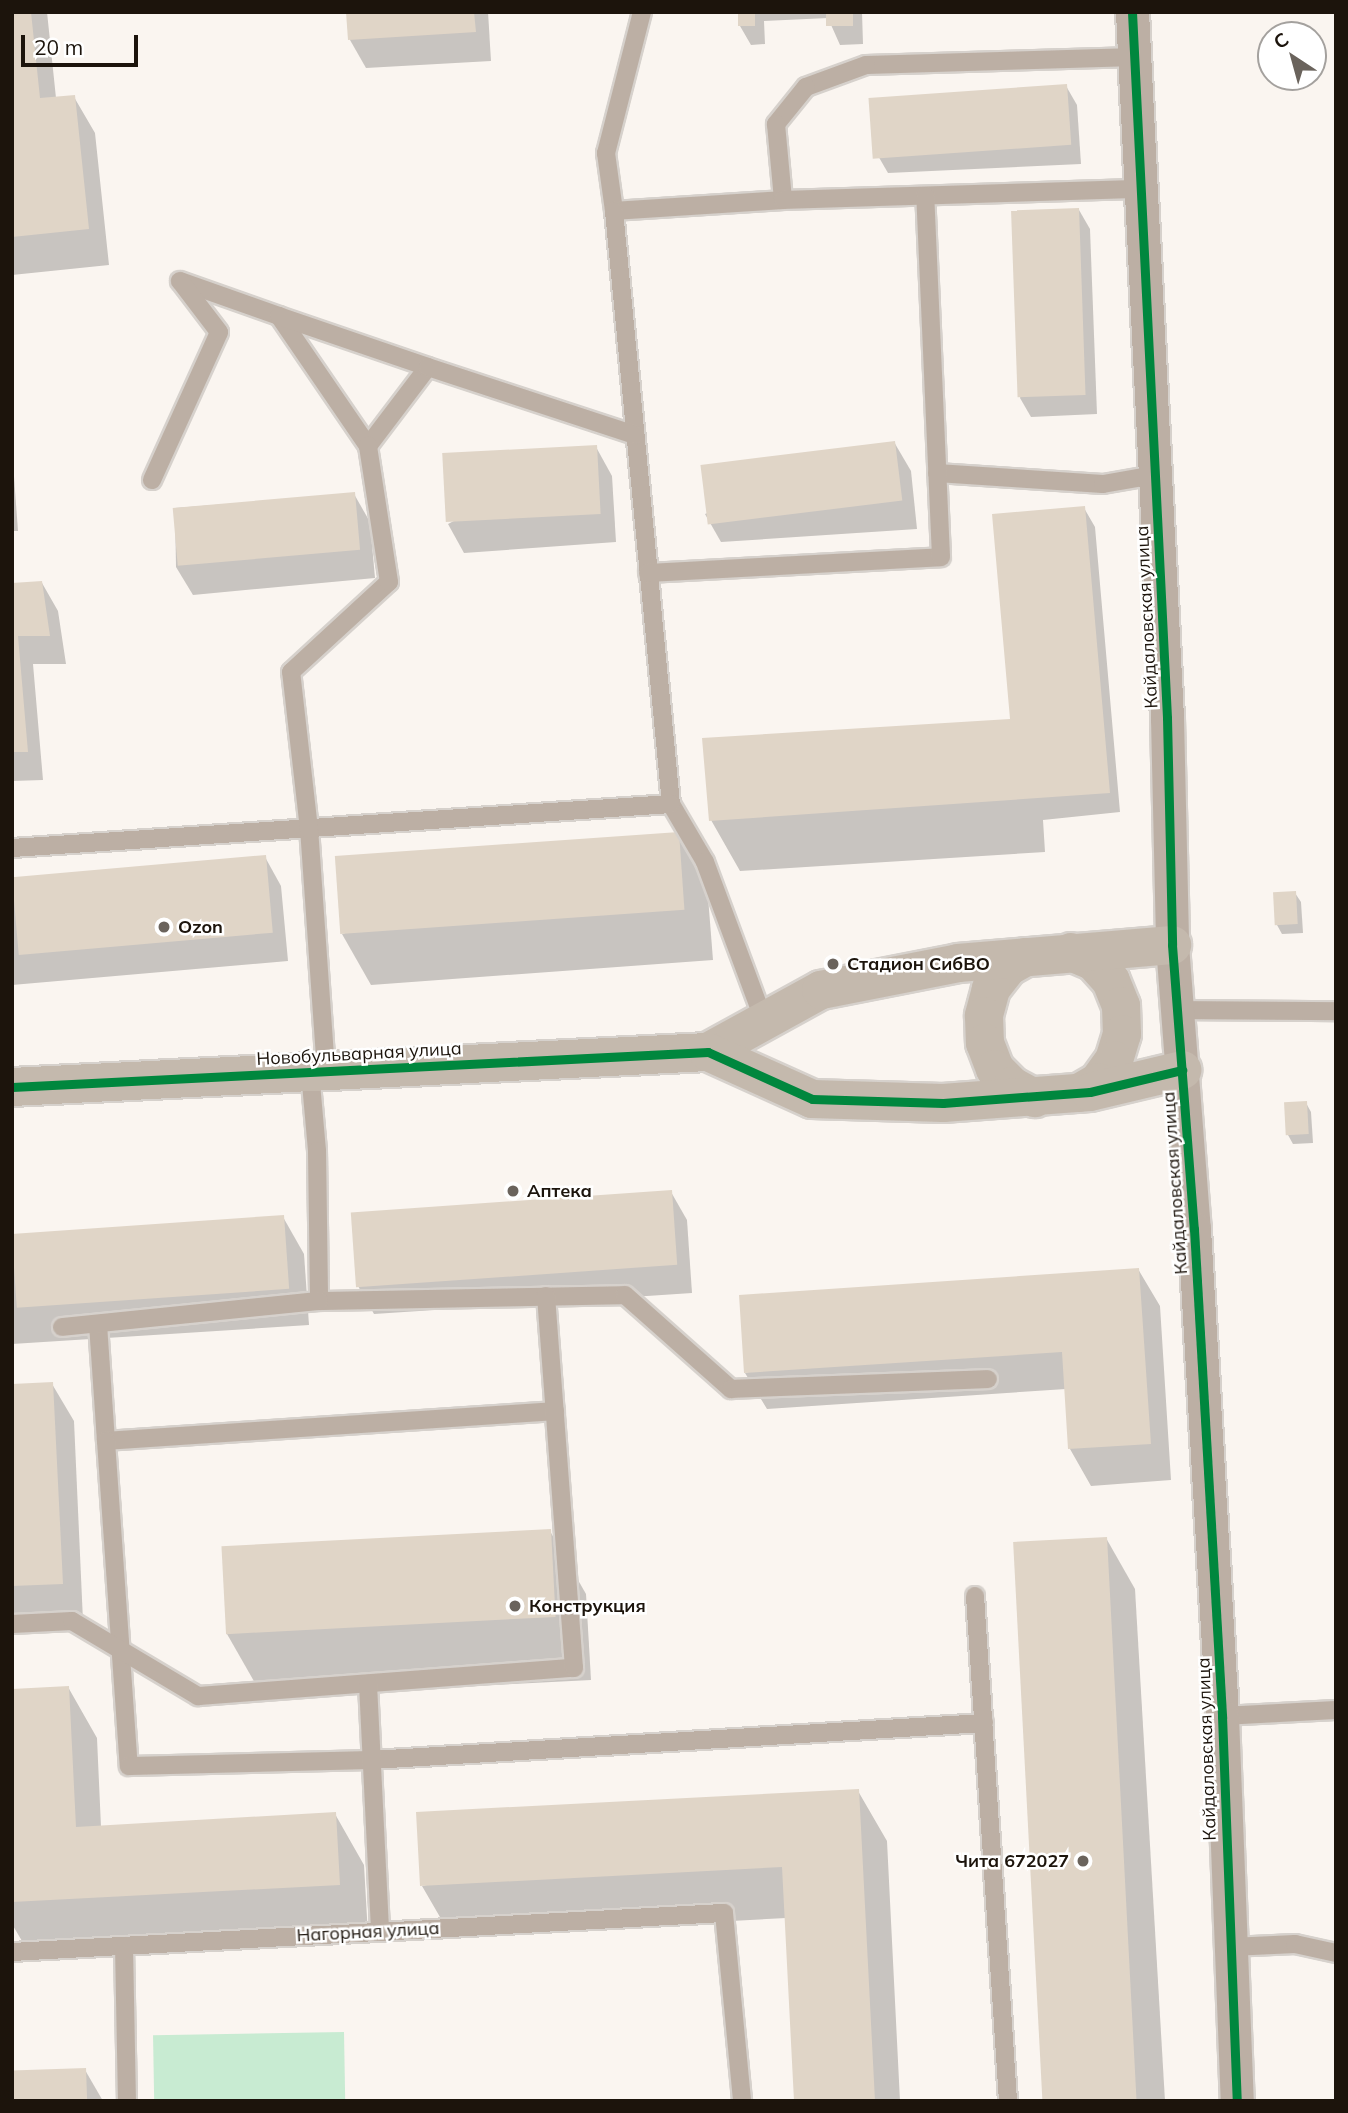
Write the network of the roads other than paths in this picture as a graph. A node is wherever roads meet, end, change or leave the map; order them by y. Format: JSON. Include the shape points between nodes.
{"nodes":[{"id":1,"x":642,"y":12,"type":"edge"},
{"id":2,"x":1132,"y":12,"type":"edge"},
{"id":3,"x":1135,"y":57,"type":"junction"},
{"id":4,"x":1141,"y":189,"type":"junction"},
{"id":5,"x":925,"y":196,"type":"junction"},
{"id":6,"x":783,"y":200,"type":"junction"},
{"id":7,"x":614,"y":211,"type":"junction"},
{"id":8,"x":278,"y":316,"type":"junction"},
{"id":9,"x":428,"y":367,"type":"junction"},
{"id":10,"x":635,"y":435,"type":"junction"},
{"id":11,"x":368,"y":446,"type":"junction"},
{"id":12,"x":937,"y":473,"type":"junction"},
{"id":13,"x":1155,"y":475,"type":"junction"},
{"id":14,"x":152,"y":480,"type":"dead end"},
{"id":15,"x":648,"y":573,"type":"junction"},
{"id":16,"x":671,"y":804,"type":"junction"},
{"id":17,"x":309,"y":828,"type":"junction"},
{"id":18,"x":12,"y":848,"type":"edge"},
{"id":19,"x":1172,"y":945,"type":"junction"},
{"id":20,"x":1071,"y":952,"type":"junction"},
{"id":21,"x":1026,"y":957,"type":"junction"},
{"id":22,"x":1180,"y":1010,"type":"junction"},
{"id":23,"x":1336,"y":1010,"type":"edge"},
{"id":24,"x":764,"y":1021,"type":"junction"},
{"id":25,"x":708,"y":1052,"type":"junction"},
{"id":26,"x":1182,"y":1070,"type":"junction"},
{"id":27,"x":318,"y":1071,"type":"junction"},
{"id":28,"x":12,"y":1087,"type":"edge"},
{"id":29,"x":1079,"y":1093,"type":"junction"},
{"id":30,"x":1035,"y":1098,"type":"junction"},
{"id":31,"x":547,"y":1296,"type":"junction"},
{"id":32,"x":319,"y":1301,"type":"junction"},
{"id":33,"x":98,"y":1324,"type":"junction"},
{"id":34,"x":62,"y":1327,"type":"dead end"},
{"id":35,"x":988,"y":1379,"type":"dead end"},
{"id":36,"x":555,"y":1411,"type":"junction"},
{"id":37,"x":106,"y":1441,"type":"junction"},
{"id":38,"x":975,"y":1596,"type":"dead end"},
{"id":39,"x":12,"y":1624,"type":"edge"},
{"id":40,"x":120,"y":1649,"type":"junction"},
{"id":41,"x":368,"y":1684,"type":"junction"},
{"id":42,"x":1336,"y":1710,"type":"edge"},
{"id":43,"x":1222,"y":1716,"type":"junction"},
{"id":44,"x":984,"y":1723,"type":"junction"},
{"id":45,"x":372,"y":1760,"type":"junction"},
{"id":46,"x":380,"y":1932,"type":"junction"},
{"id":47,"x":124,"y":1946,"type":"junction"},
{"id":48,"x":1231,"y":1947,"type":"junction"},
{"id":49,"x":12,"y":1952,"type":"edge"},
{"id":50,"x":1336,"y":1953,"type":"edge"},
{"id":51,"x":127,"y":2101,"type":"edge"},
{"id":52,"x":742,"y":2101,"type":"edge"},
{"id":53,"x":1008,"y":2101,"type":"edge"},
{"id":54,"x":1237,"y":2101,"type":"edge"}],
"edges":[{"from":1,"to":7,"type":"lane","via":[[606,153]]},
{"from":2,"to":3,"type":"street","name":"Кайдаловская улица"},
{"from":3,"to":4,"type":"street","name":"Кайдаловская улица"},
{"from":3,"to":6,"type":"lane","via":[[866,65],[806,87],[776,124]]},
{"from":4,"to":5,"type":"lane"},
{"from":4,"to":13,"type":"street","name":"Кайдаловская улица"},
{"from":5,"to":6,"type":"lane"},
{"from":5,"to":12,"type":"lane"},
{"from":6,"to":7,"type":"lane"},
{"from":7,"to":10,"type":"lane"},
{"from":8,"to":9,"type":"lane"},
{"from":8,"to":11,"type":"lane"},
{"from":8,"to":14,"type":"lane","via":[[180,281],[219,332]]},
{"from":9,"to":10,"type":"lane"},
{"from":9,"to":11,"type":"lane"},
{"from":10,"to":15,"type":"lane"},
{"from":11,"to":17,"type":"lane","via":[[389,582],[291,672]]},
{"from":12,"to":13,"type":"lane","via":[[1102,484]]},
{"from":12,"to":15,"type":"lane","via":[[941,557]]},
{"from":13,"to":19,"type":"street","name":"Кайдаловская улица"},
{"from":15,"to":16,"type":"lane"},
{"from":16,"to":17,"type":"lane"},
{"from":16,"to":24,"type":"lane","via":[[705,862]]},
{"from":17,"to":18,"type":"lane"},
{"from":17,"to":27,"type":"lane"},
{"from":19,"to":20,"type":"street"},
{"from":19,"to":22,"type":"street","name":"Кайдаловская улица"},
{"from":20,"to":21,"type":"street"},
{"from":20,"to":29,"type":"street","via":[[1094,962],[1111,981],[1121,1006],[1122,1034],[1114,1060],[1098,1082]]},
{"from":21,"to":24,"type":"street","via":[[958,963],[821,990]]},
{"from":21,"to":30,"type":"street","via":[[1008,967],[991,989],[984,1016],[985,1044],[995,1069],[1012,1086]]},
{"from":22,"to":23,"type":"lane"},
{"from":22,"to":26,"type":"street","name":"Кайдаловская улица"},
{"from":24,"to":25,"type":"street"},
{"from":25,"to":27,"type":"street","name":"Новобульварная улица"},
{"from":25,"to":30,"type":"street","via":[[812,1099],[943,1103]]},
{"from":26,"to":29,"type":"street"},
{"from":26,"to":43,"type":"street","name":"Кайдаловская улица"},
{"from":27,"to":28,"type":"street","name":"Новобульварная улица"},
{"from":27,"to":32,"type":"lane"},
{"from":29,"to":30,"type":"street"},
{"from":31,"to":32,"type":"lane"},
{"from":31,"to":35,"type":"lane","via":[[625,1295],[732,1389]]},
{"from":31,"to":36,"type":"lane"},
{"from":32,"to":33,"type":"lane"},
{"from":33,"to":34,"type":"lane"},
{"from":33,"to":37,"type":"lane"},
{"from":36,"to":37,"type":"lane"},
{"from":36,"to":41,"type":"lane","via":[[574,1668]]},
{"from":37,"to":40,"type":"lane"},
{"from":38,"to":44,"type":"lane"},
{"from":39,"to":40,"type":"lane","via":[[72,1621]]},
{"from":40,"to":41,"type":"lane","via":[[198,1696]]},
{"from":40,"to":45,"type":"lane","via":[[129,1766]]},
{"from":41,"to":45,"type":"lane"},
{"from":42,"to":43,"type":"lane"},
{"from":43,"to":48,"type":"street","name":"Кайдаловская улица"},
{"from":44,"to":45,"type":"lane"},
{"from":44,"to":53,"type":"lane"},
{"from":45,"to":46,"type":"lane"},
{"from":46,"to":47,"type":"lane","name":"Нагорная улица"},
{"from":46,"to":52,"type":"lane","name":"Нагорная улица","via":[[724,1913]]},
{"from":47,"to":49,"type":"lane","name":"Нагорная улица"},
{"from":47,"to":51,"type":"lane"},
{"from":48,"to":50,"type":"lane","via":[[1295,1944]]},
{"from":48,"to":54,"type":"street","name":"Кайдаловская улица"}]}
